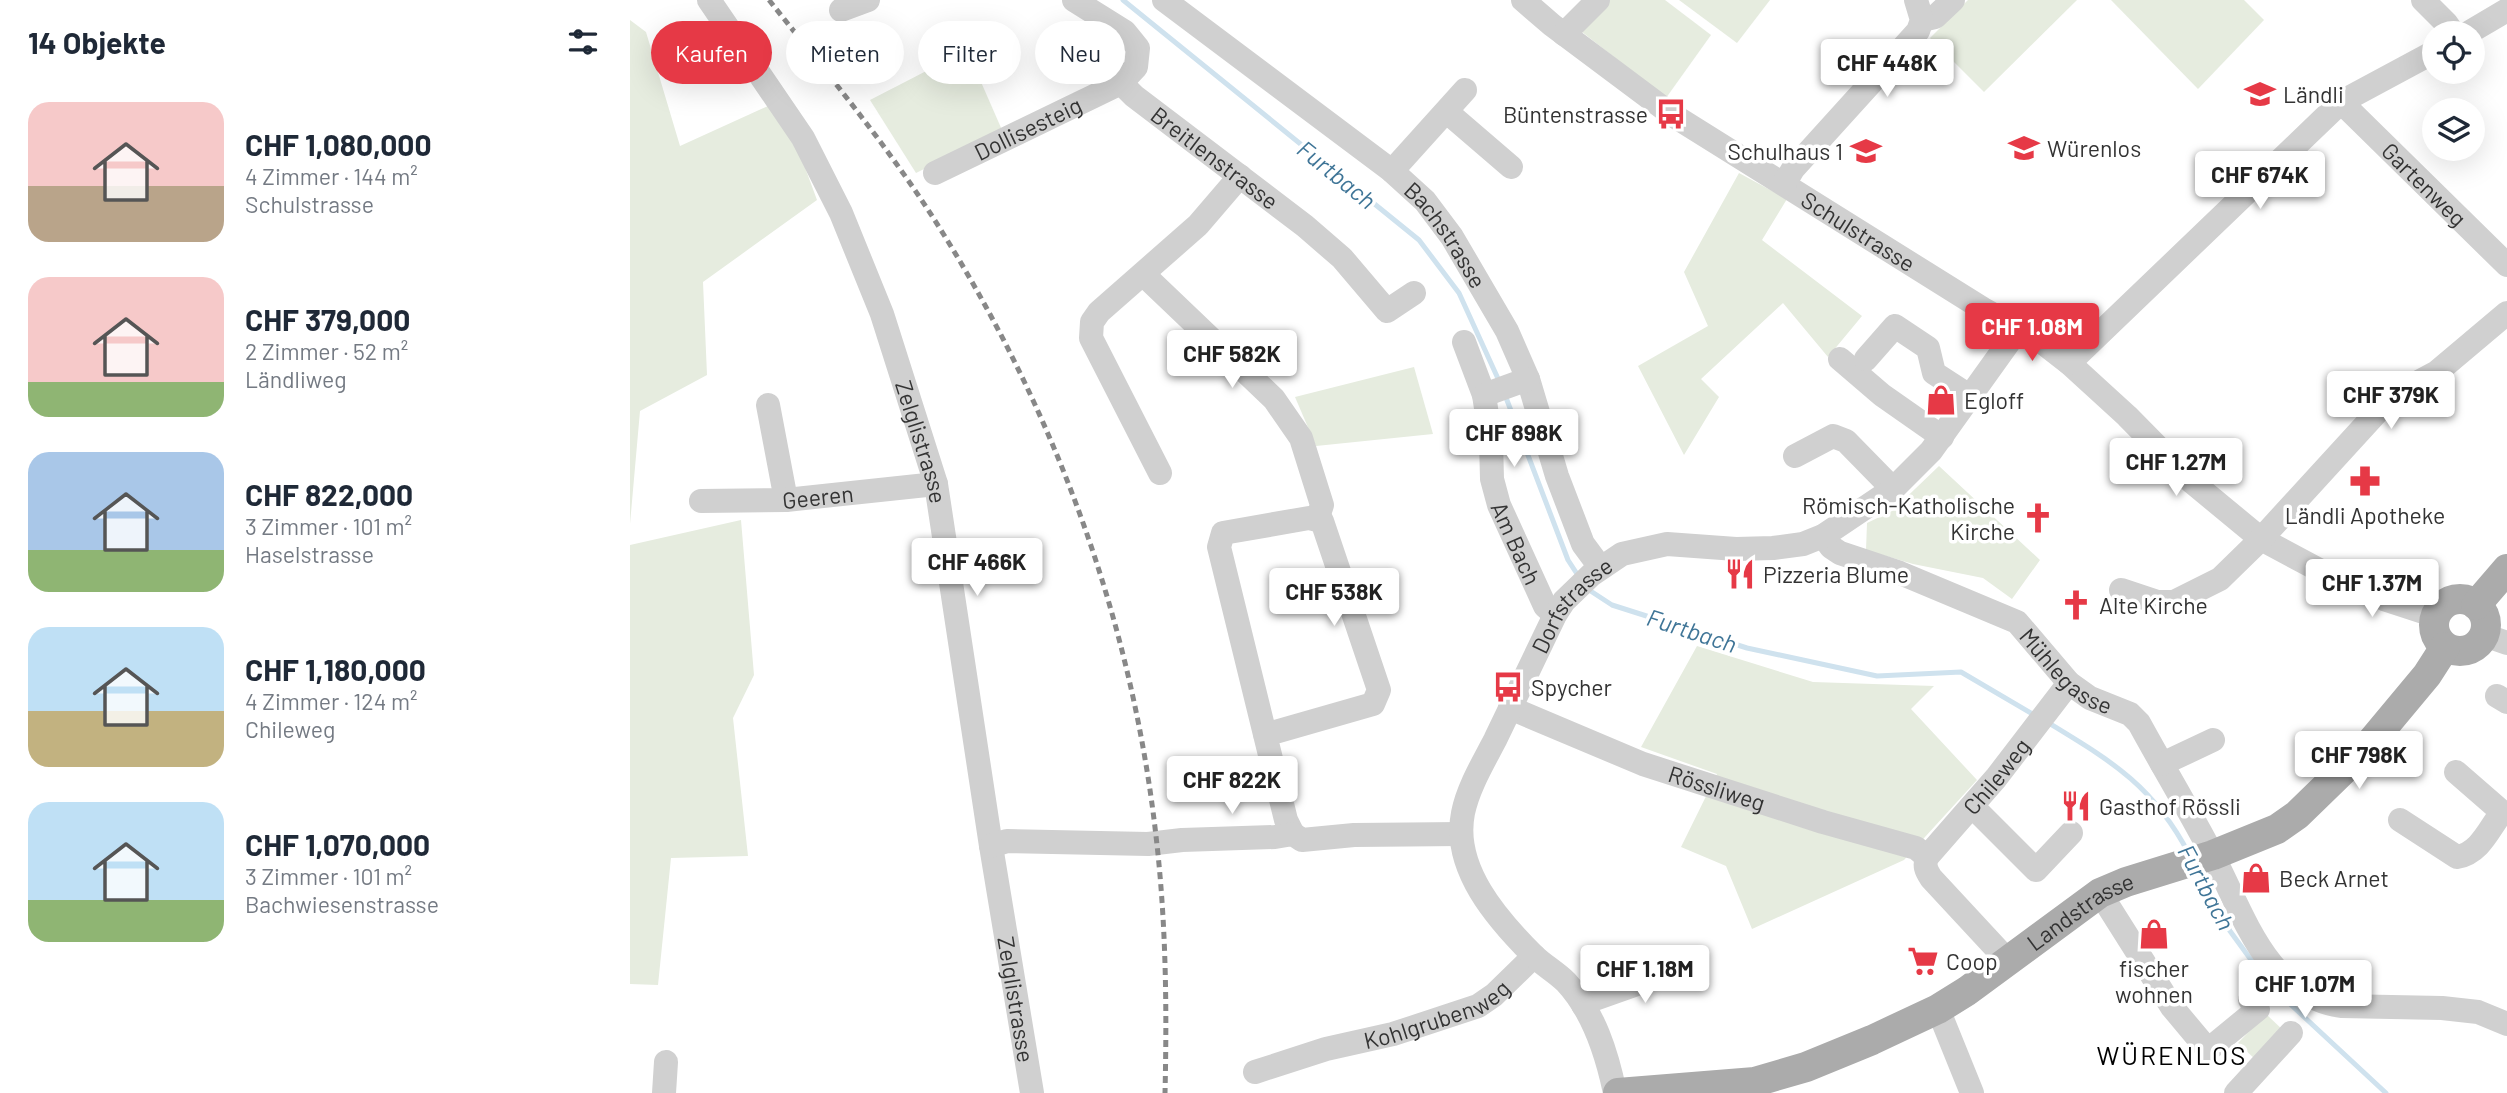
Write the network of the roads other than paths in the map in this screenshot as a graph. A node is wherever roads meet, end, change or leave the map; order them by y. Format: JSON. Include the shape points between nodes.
{"nodes":[{"id":1,"x":709,"y":0,"type":"edge"},
{"id":2,"x":868,"y":0,"type":"edge"},
{"id":3,"x":1164,"y":0,"type":"edge"},
{"id":4,"x":1523,"y":0,"type":"edge"},
{"id":5,"x":1598,"y":0,"type":"edge"},
{"id":6,"x":1953,"y":0,"type":"edge"},
{"id":7,"x":2423,"y":0,"type":"edge"},
{"id":8,"x":1080,"y":2,"type":"edge"},
{"id":9,"x":842,"y":10,"type":"dead end"},
{"id":10,"x":1919,"y":10,"type":"edge"},
{"id":11,"x":2507,"y":10,"type":"edge"},
{"id":12,"x":1108,"y":21,"type":"edge"},
{"id":13,"x":2444,"y":21,"type":"edge"},
{"id":14,"x":2485,"y":23,"type":"edge"},
{"id":15,"x":1125,"y":32,"type":"edge"},
{"id":16,"x":1564,"y":34,"type":"junction"},
{"id":17,"x":2422,"y":59,"type":"edge"},
{"id":18,"x":1125,"y":79,"type":"edge"},
{"id":19,"x":1119,"y":84,"type":"edge"},
{"id":20,"x":1122,"y":84,"type":"edge"},
{"id":21,"x":1465,"y":89,"type":"dead end"},
{"id":22,"x":2342,"y":102,"type":"junction"},
{"id":23,"x":1447,"y":111,"type":"junction"},
{"id":24,"x":1511,"y":167,"type":"dead end"},
{"id":25,"x":1392,"y":171,"type":"junction"},
{"id":26,"x":935,"y":173,"type":"dead end"},
{"id":27,"x":1240,"y":176,"type":"junction"},
{"id":28,"x":1784,"y":184,"type":"junction"},
{"id":29,"x":2507,"y":265,"type":"edge"},
{"id":30,"x":1144,"y":275,"type":"junction"},
{"id":31,"x":1413,"y":293,"type":"dead end"},
{"id":32,"x":2507,"y":313,"type":"edge"},
{"id":33,"x":2019,"y":328,"type":"junction"},
{"id":34,"x":1464,"y":342,"type":"dead end"},
{"id":35,"x":1840,"y":359,"type":"dead end"},
{"id":36,"x":1866,"y":359,"type":"dead end"},
{"id":37,"x":2069,"y":363,"type":"junction"},
{"id":38,"x":1522,"y":382,"type":"junction"},
{"id":39,"x":1487,"y":394,"type":"junction"},
{"id":40,"x":1971,"y":397,"type":"junction"},
{"id":41,"x":768,"y":405,"type":"dead end"},
{"id":42,"x":1942,"y":437,"type":"junction"},
{"id":43,"x":1795,"y":456,"type":"dead end"},
{"id":44,"x":1160,"y":473,"type":"dead end"},
{"id":45,"x":936,"y":484,"type":"junction"},
{"id":46,"x":1893,"y":489,"type":"junction"},
{"id":47,"x":701,"y":500,"type":"dead end"},
{"id":48,"x":786,"y":500,"type":"junction"},
{"id":49,"x":1317,"y":520,"type":"junction"},
{"id":50,"x":1823,"y":536,"type":"junction"},
{"id":51,"x":2261,"y":539,"type":"junction"},
{"id":52,"x":2507,"y":569,"type":"edge"},
{"id":53,"x":1588,"y":578,"type":"junction"},
{"id":54,"x":2121,"y":590,"type":"dead end"},
{"id":55,"x":2476,"y":605,"type":"junction"},
{"id":56,"x":1555,"y":615,"type":"junction"},
{"id":57,"x":2435,"y":616,"type":"junction"},
{"id":58,"x":2496,"y":639,"type":"edge"},
{"id":59,"x":2445,"y":647,"type":"junction"},
{"id":60,"x":2069,"y":683,"type":"junction"},
{"id":61,"x":1510,"y":708,"type":"junction"},
{"id":62,"x":1265,"y":735,"type":"junction"},
{"id":63,"x":2213,"y":740,"type":"dead end"},
{"id":64,"x":2162,"y":764,"type":"junction"},
{"id":65,"x":2456,"y":772,"type":"dead end"},
{"id":66,"x":1973,"y":807,"type":"junction"},
{"id":67,"x":2400,"y":820,"type":"dead end"},
{"id":68,"x":2500,"y":829,"type":"edge"},
{"id":69,"x":2071,"y":833,"type":"dead end"},
{"id":70,"x":1293,"y":834,"type":"junction"},
{"id":71,"x":1461,"y":834,"type":"junction"},
{"id":72,"x":991,"y":846,"type":"junction"},
{"id":73,"x":2200,"y":854,"type":"junction"},
{"id":74,"x":1926,"y":864,"type":"junction"},
{"id":75,"x":2100,"y":893,"type":"junction"},
{"id":76,"x":1534,"y":956,"type":"junction"},
{"id":77,"x":2008,"y":961,"type":"junction"},
{"id":78,"x":1688,"y":966,"type":"dead end"},
{"id":79,"x":2271,"y":980,"type":"junction"},
{"id":80,"x":1583,"y":1005,"type":"junction"},
{"id":81,"x":1938,"y":1009,"type":"junction"},
{"id":82,"x":2507,"y":1024,"type":"edge"},
{"id":83,"x":2291,"y":1033,"type":"dead end"},
{"id":84,"x":666,"y":1062,"type":"dead end"},
{"id":85,"x":1255,"y":1072,"type":"dead end"},
{"id":86,"x":1757,"y":1087,"type":"edge"},
{"id":87,"x":664,"y":1093,"type":"edge"},
{"id":88,"x":1032,"y":1093,"type":"edge"},
{"id":89,"x":1616,"y":1093,"type":"edge"},
{"id":90,"x":1972,"y":1093,"type":"edge"},
{"id":91,"x":2236,"y":1093,"type":"edge"}],
"edges":[{"from":1,"to":45,"type":"street","name":"Zelglistrasse","via":[[803,138],[841,213],[882,314]]},
{"from":2,"to":9,"type":"street"},
{"from":3,"to":25,"type":"street","name":"Bachstrasse"},
{"from":4,"to":16,"type":"street","name":"Schulstrasse"},
{"from":5,"to":16,"type":"street"},
{"from":6,"to":10,"type":"street","via":[[1935,17]]},
{"from":7,"to":13,"type":"street"},
{"from":8,"to":12,"type":"street"},
{"from":10,"to":28,"type":"street","via":[[1908,44],[1832,124]]},
{"from":11,"to":14,"type":"street"},
{"from":15,"to":18,"type":"street","via":[[1138,48],[1136,67]]},
{"from":16,"to":28,"type":"street","name":"Schulstrasse","via":[[1671,114]]},
{"from":17,"to":22,"type":"street"},
{"from":19,"to":26,"type":"street","name":"Dollisesteig"},
{"from":20,"to":27,"type":"street","name":"Breitlenstrasse"},
{"from":21,"to":23,"type":"street"},
{"from":22,"to":29,"type":"street","name":"Gartenweg"},
{"from":22,"to":37,"type":"street"},
{"from":23,"to":24,"type":"street"},
{"from":23,"to":25,"type":"street"},
{"from":25,"to":38,"type":"street","name":"Bachstrasse","via":[[1425,201],[1452,237],[1507,331]]},
{"from":27,"to":30,"type":"street","via":[[1198,225]]},
{"from":27,"to":31,"type":"street","name":"Breitlenstrasse","via":[[1342,258],[1387,311]]},
{"from":28,"to":33,"type":"street","name":"Schulstrasse"},
{"from":30,"to":44,"type":"street","via":[[1099,312],[1090,328]]},
{"from":30,"to":49,"type":"street","via":[[1290,418],[1322,505]]},
{"from":32,"to":51,"type":"street","via":[[2437,372],[2380,409]]},
{"from":33,"to":37,"type":"street","name":"Schulstrasse"},
{"from":33,"to":40,"type":"street","name":"Dorfstrasse"},
{"from":34,"to":39,"type":"street","name":"Am Bach"},
{"from":35,"to":42,"type":"street"},
{"from":36,"to":40,"type":"street","via":[[1895,327],[1928,348],[1934,373]]},
{"from":37,"to":51,"type":"street","name":"Schulstrasse","via":[[2192,482]]},
{"from":38,"to":39,"type":"street"},
{"from":38,"to":53,"type":"street","name":"Bachstrasse","via":[[1583,544]]},
{"from":39,"to":56,"type":"street","name":"Am Bach","via":[[1492,479],[1499,505],[1545,606]]},
{"from":40,"to":42,"type":"street","name":"Dorfstrasse"},
{"from":41,"to":48,"type":"street"},
{"from":42,"to":46,"type":"street","name":"Dorfstrasse"},
{"from":43,"to":46,"type":"street","via":[[1833,436],[1846,441]]},
{"from":45,"to":48,"type":"street","name":"Geeren"},
{"from":45,"to":72,"type":"street","name":"Zelglistrasse"},
{"from":46,"to":50,"type":"street","name":"Dorfstrasse"},
{"from":47,"to":48,"type":"street","name":"Geeren"},
{"from":49,"to":62,"type":"street","via":[[1223,533],[1219,547]]},
{"from":49,"to":62,"type":"street","via":[[1322,521],[1379,690],[1373,704]]},
{"from":50,"to":53,"type":"street","name":"Dorfstrasse","via":[[1773,548],[1667,544],[1622,554]]},
{"from":50,"to":60,"type":"street","name":"Mühlegasse","via":[[1840,553],[2017,622]]},
{"from":51,"to":54,"type":"street","via":[[2220,579],[2174,602],[2157,602]]},
{"from":51,"to":57,"type":"street","name":"Schulstrasse","via":[[2336,579]]},
{"from":52,"to":55,"type":"main road"},
{"from":53,"to":56,"type":"street","name":"Dorfstrasse"},
{"from":55,"to":57,"type":"main road","via":[[2453,600]]},
{"from":55,"to":58,"type":"main road"},
{"from":56,"to":61,"type":"street","name":"Dorfstrasse"},
{"from":57,"to":59,"type":"main road","via":[[2435,633]]},
{"from":58,"to":59,"type":"main road","via":[[2463,651]]},
{"from":59,"to":73,"type":"main road","name":"Landstrasse","via":[[2367,747],[2297,815],[2277,829]]},
{"from":60,"to":64,"type":"street","name":"Mühlegasse","via":[[2090,698],[2130,713]]},
{"from":60,"to":66,"type":"street","name":"Chileweg"},
{"from":61,"to":71,"type":"street","name":"Dorfstrasse","via":[[1474,782]]},
{"from":61,"to":74,"type":"street","name":"Rössliweg","via":[[1619,756],[1916,848]]},
{"from":62,"to":70,"type":"street"},
{"from":63,"to":64,"type":"street"},
{"from":64,"to":73,"type":"street","name":"Mühlegasse"},
{"from":65,"to":68,"type":"street","via":[[2502,812]]},
{"from":66,"to":69,"type":"street","via":[[2036,870]]},
{"from":66,"to":74,"type":"street","name":"Chileweg"},
{"from":67,"to":68,"type":"street","via":[[2457,856],[2468,855]]},
{"from":70,"to":71,"type":"street","via":[[1302,840]]},
{"from":70,"to":72,"type":"street","via":[[1148,844],[1007,841]]},
{"from":71,"to":76,"type":"street","name":"Dorfstrasse","via":[[1481,893]]},
{"from":72,"to":88,"type":"street","name":"Zelglistrasse"},
{"from":73,"to":75,"type":"main road","name":"Landstrasse"},
{"from":73,"to":79,"type":"street","name":"Mühlegasse","via":[[2243,921]]},
{"from":74,"to":77,"type":"street"},
{"from":75,"to":77,"type":"main road","name":"Landstrasse"},
{"from":75,"to":79,"type":"street","via":[[2172,1007],[2208,1050],[2258,1009],[2249,1000]]},
{"from":76,"to":80,"type":"street","name":"Dorfstrasse","via":[[1566,983]]},
{"from":76,"to":85,"type":"street","name":"Kohlgrubenweg","via":[[1478,1006]]},
{"from":77,"to":81,"type":"main road","name":"Landstrasse"},
{"from":78,"to":80,"type":"street"},
{"from":79,"to":82,"type":"street","name":"Mühlegasse","via":[[2329,1004],[2478,1012]]},
{"from":80,"to":89,"type":"street","name":"Dorfstrasse","via":[[1601,1042]]},
{"from":81,"to":86,"type":"main road","name":"Landstrasse"},
{"from":81,"to":90,"type":"street"},
{"from":83,"to":91,"type":"street"},
{"from":84,"to":87,"type":"street"},
{"from":86,"to":89,"type":"main road","name":"Landstrasse"}]}
